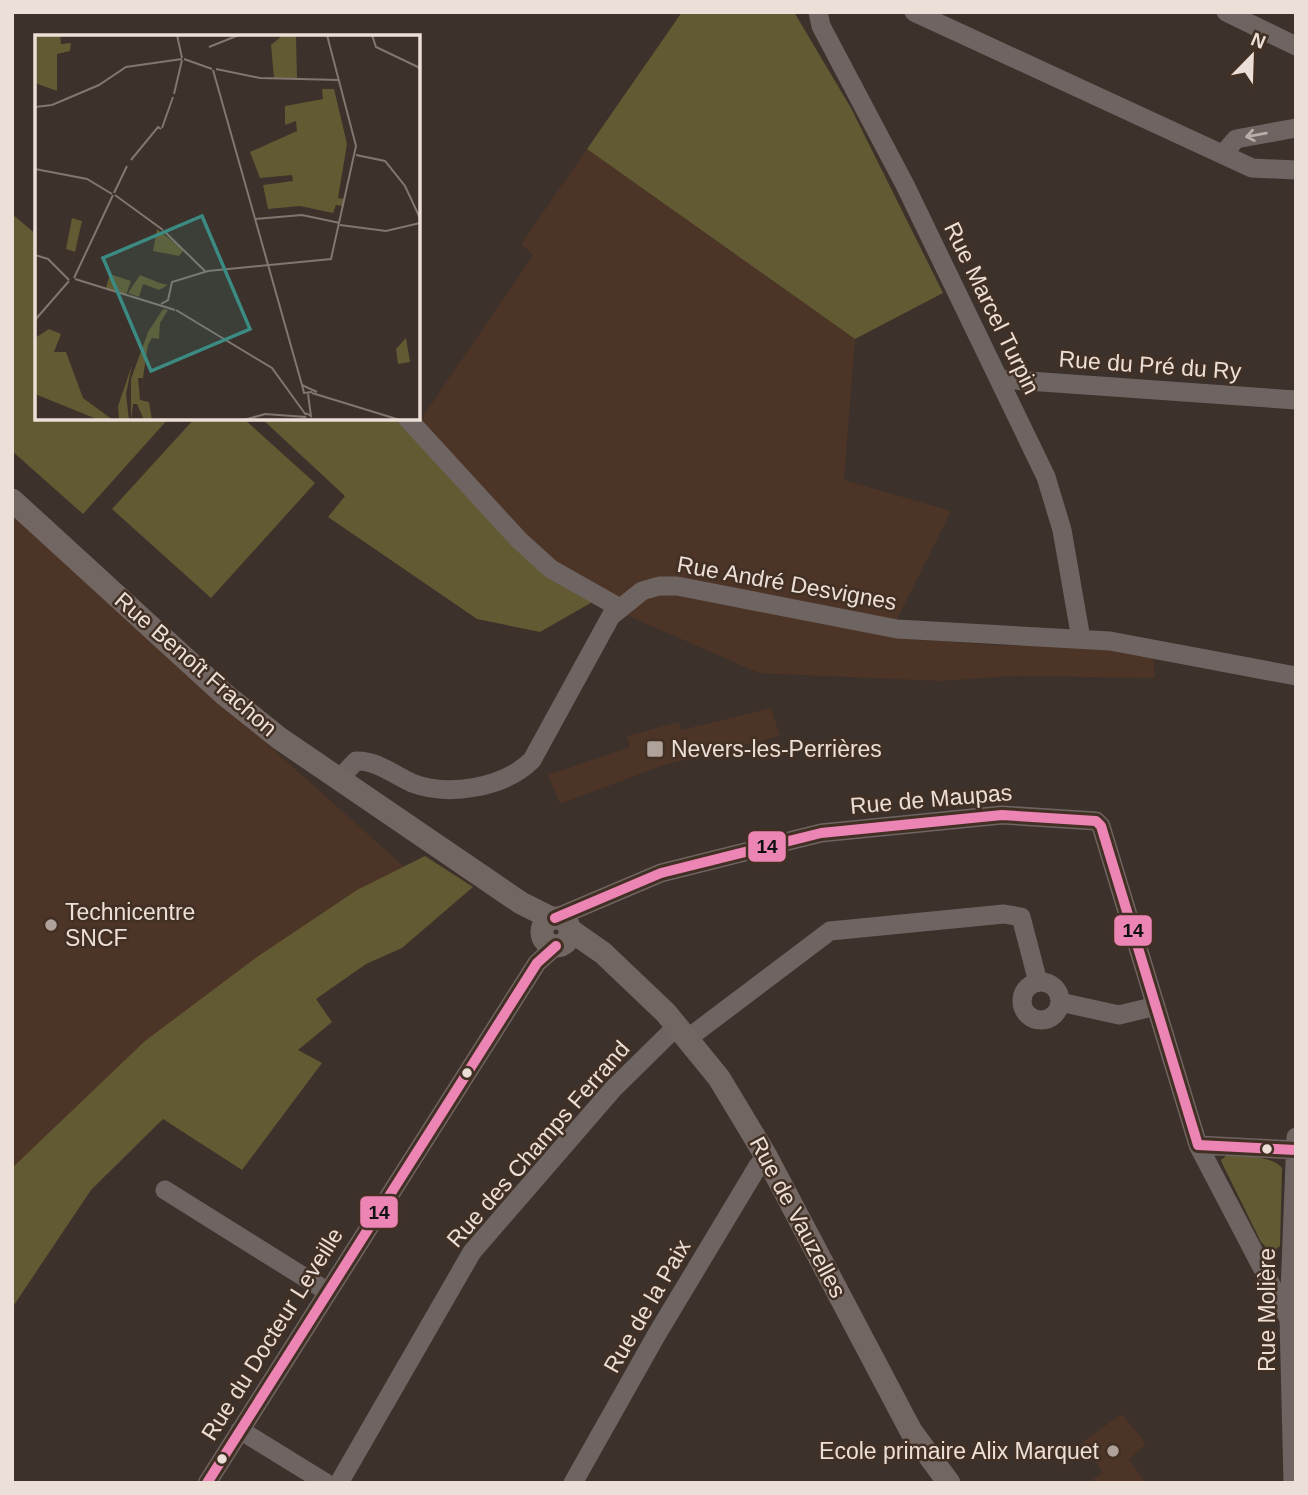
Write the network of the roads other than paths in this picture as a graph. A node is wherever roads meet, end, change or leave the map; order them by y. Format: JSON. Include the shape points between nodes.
{"nodes":[{"id":1,"x":818,"y":12,"type":"edge"},
{"id":2,"x":914,"y":12,"type":"edge"},
{"id":3,"x":1226,"y":12,"type":"edge"},
{"id":4,"x":1296,"y":46,"type":"edge"},
{"id":5,"x":1296,"y":128,"type":"edge"},
{"id":6,"x":1223,"y":154,"type":"junction"},
{"id":7,"x":1296,"y":170,"type":"edge"},
{"id":8,"x":1000,"y":379,"type":"junction"},
{"id":9,"x":1296,"y":400,"type":"edge"},
{"id":10,"x":409,"y":420,"type":"edge"},
{"id":11,"x":12,"y":500,"type":"edge"},
{"id":12,"x":620,"y":608,"type":"junction"},
{"id":13,"x":1082,"y":639,"type":"junction"},
{"id":14,"x":1296,"y":676,"type":"edge"},
{"id":15,"x":340,"y":779,"type":"junction"},
{"id":16,"x":559,"y":928,"type":"junction"},
{"id":17,"x":1038,"y":982,"type":"junction"},
{"id":18,"x":1060,"y":1002,"type":"junction"},
{"id":19,"x":1156,"y":1006,"type":"junction"},
{"id":20,"x":682,"y":1032,"type":"junction"},
{"id":21,"x":1296,"y":1137,"type":"edge"},
{"id":22,"x":1198,"y":1145,"type":"junction"},
{"id":23,"x":1296,"y":1150,"type":"edge"},
{"id":24,"x":766,"y":1156,"type":"junction"},
{"id":25,"x":165,"y":1190,"type":"dead end"},
{"id":26,"x":1291,"y":1251,"type":"junction"},
{"id":27,"x":1255,"y":1254,"type":"junction"},
{"id":28,"x":328,"y":1292,"type":"junction"},
{"id":29,"x":1289,"y":1319,"type":"junction"},
{"id":30,"x":240,"y":1430,"type":"junction"},
{"id":31,"x":207,"y":1483,"type":"edge"},
{"id":32,"x":326,"y":1483,"type":"edge"},
{"id":33,"x":339,"y":1483,"type":"edge"},
{"id":34,"x":573,"y":1483,"type":"edge"},
{"id":35,"x":949,"y":1483,"type":"edge"},
{"id":36,"x":1293,"y":1483,"type":"edge"}],
"edges":[{"from":1,"to":8,"type":"street","name":"Rue Marcel Turpin","via":[[821,26]]},
{"from":2,"to":6,"type":"street"},
{"from":3,"to":4,"type":"street"},
{"from":5,"to":6,"type":"street","one_way":true,"via":[[1236,139]]},
{"from":6,"to":7,"type":"street","via":[[1252,168]]},
{"from":8,"to":9,"type":"street","name":"Rue du Pré du Ry"},
{"from":8,"to":13,"type":"street","name":"Rue Marcel Turpin","via":[[1046,477]]},
{"from":10,"to":12,"type":"street","via":[[543,562]]},
{"from":11,"to":15,"type":"main road","name":"Rue Benoît Frachon","via":[[224,694]]},
{"from":12,"to":13,"type":"street","name":"Rue André Desvignes","via":[[642,591],[677,586],[897,629]]},
{"from":12,"to":15,"type":"street","name":"Rue André Desvignes","via":[[611,616],[521,771],[466,789],[442,791],[356,761]]},
{"from":13,"to":14,"type":"street","name":"Rue André Desvignes"},
{"from":15,"to":16,"type":"main road","name":"Rue Benoît Frachon"},
{"from":16,"to":19,"type":"street","name":"Rue de Maupas","via":[[661,873],[821,833],[1002,815],[1096,821]]},
{"from":16,"to":20,"type":"main road","name":"Rue de Vauzelles","via":[[620,971]]},
{"from":16,"to":28,"type":"street","name":"Rue du Docteur Leveille"},
{"from":17,"to":18,"type":"street","via":[[1054,987]]},
{"from":17,"to":18,"type":"street","via":[[1023,994],[1026,1013],[1043,1020],[1055,1014]]},
{"from":17,"to":20,"type":"street","name":"Rue des Champs Ferrand","via":[[1021,916],[830,932]]},
{"from":18,"to":19,"type":"street","via":[[1119,1015]]},
{"from":19,"to":22,"type":"street","name":"Rue de Maupas"},
{"from":20,"to":24,"type":"main road","name":"Rue de Vauzelles","via":[[719,1078]]},
{"from":20,"to":33,"type":"street","name":"Rue des Champs Ferrand","via":[[612,1088],[471,1252]]},
{"from":21,"to":23,"type":"street","name":"Rue Molière"},
{"from":22,"to":23,"type":"street"},
{"from":22,"to":27,"type":"street","name":"Rue de Maupas"},
{"from":23,"to":26,"type":"street","name":"Rue Molière"},
{"from":24,"to":34,"type":"street","name":"Rue de la Paix"},
{"from":24,"to":35,"type":"main road","name":"Rue de Vauzelles","via":[[911,1431]]},
{"from":25,"to":28,"type":"street"},
{"from":26,"to":27,"type":"street"},
{"from":26,"to":29,"type":"street","name":"Rue Molière"},
{"from":27,"to":29,"type":"street","name":"Rue de Maupas"},
{"from":28,"to":30,"type":"street","name":"Rue du Docteur Leveille"},
{"from":29,"to":36,"type":"street","name":"Rue Molière"},
{"from":30,"to":31,"type":"street","name":"Rue du Docteur Leveille"},
{"from":30,"to":32,"type":"street"}]}
